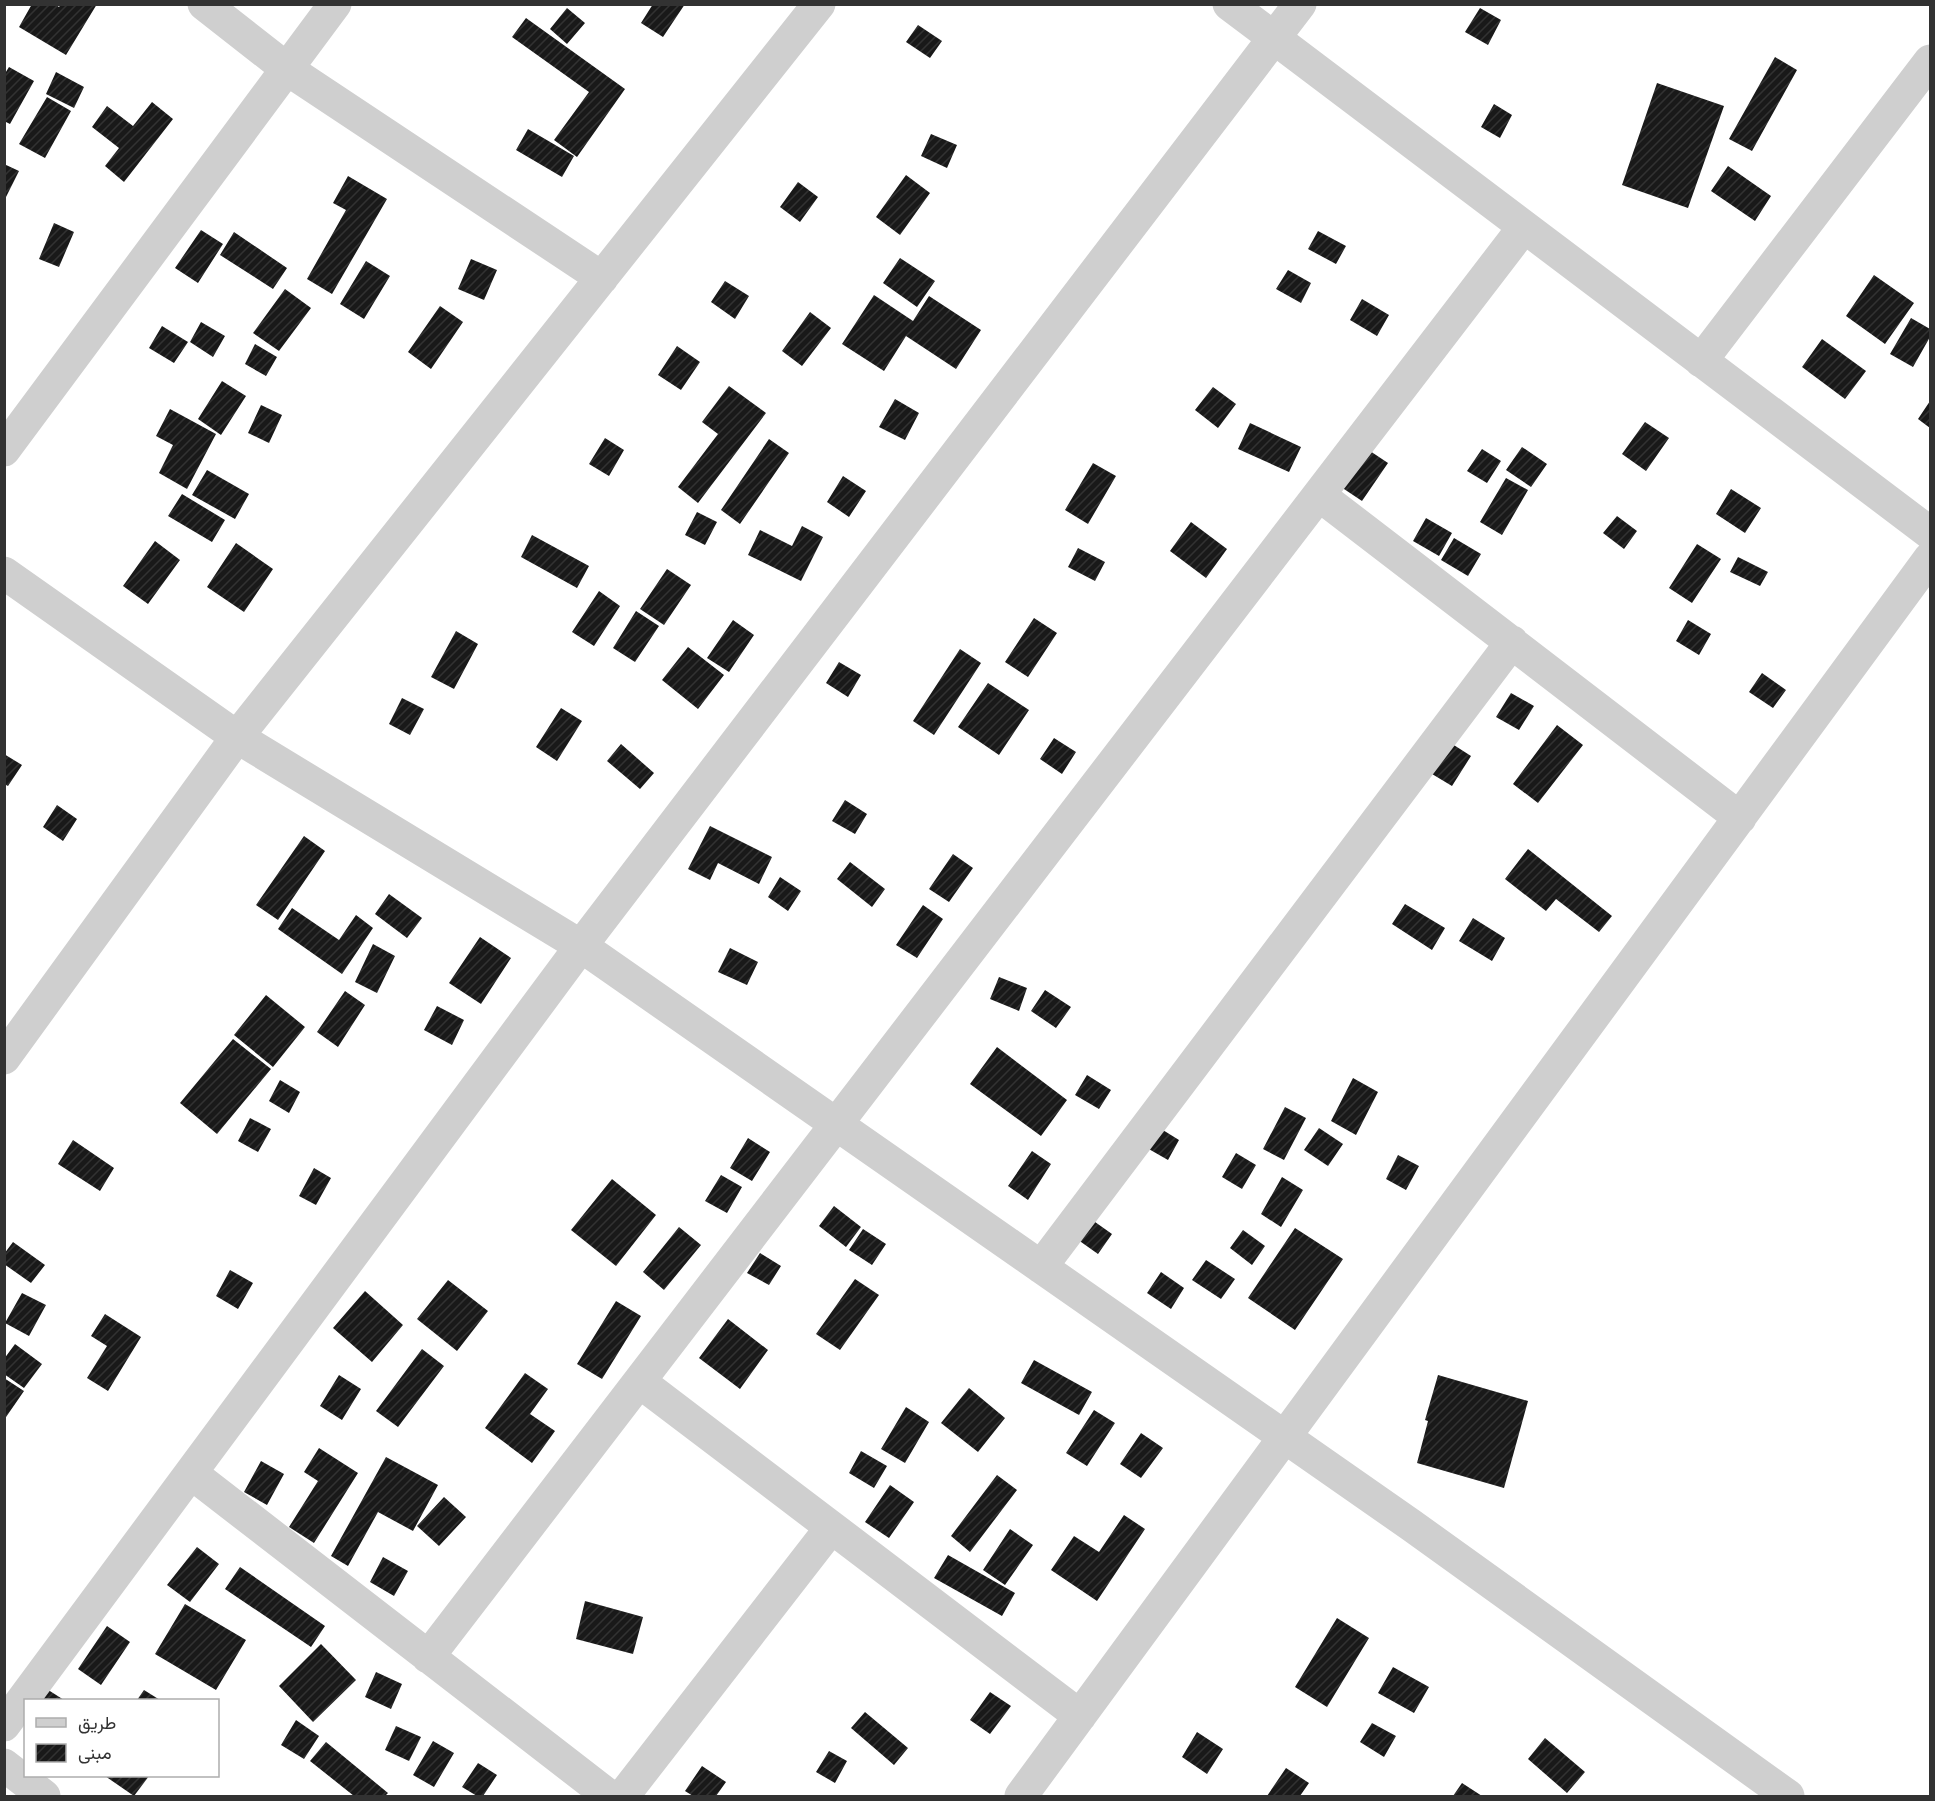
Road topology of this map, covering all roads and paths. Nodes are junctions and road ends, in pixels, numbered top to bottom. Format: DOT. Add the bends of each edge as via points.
graph roads {
  1 [pos="204,4"];
  2 [pos="335,4"];
  3 [pos="819,4"];
  4 [pos="1229,4"];
  5 [pos="1300,4"];
  6 [pos="1274,39"];
  7 [pos="1930,61"];
  8 [pos="287,69"];
  9 [pos="1524,227"];
  10 [pos="602,278"];
  11 [pos="1701,361"];
  12 [pos="4,450"];
  13 [pos="1319,495"];
  14 [pos="1930,533"];
  15 [pos="1930,558"];
  16 [pos="4,573"];
  17 [pos="1512,642"];
  18 [pos="237,737"];
  19 [pos="1740,818"];
  20 [pos="581,946"];
  21 [pos="4,1058"];
  22 [pos="837,1124"];
  23 [pos="1041,1267"];
  24 [pos="640,1382"];
  25 [pos="1285,1437"];
  26 [pos="191,1473"];
  27 [pos="831,1528"];
  28 [pos="428,1657"];
  29 [pos="1080,1716"];
  30 [pos="4,1725"];
  31 [pos="4,1765"];
  32 [pos="44,1797"];
  33 [pos="609,1797"];
  34 [pos="623,1797"];
  35 [pos="1021,1797"];
  36 [pos="1788,1797"];
  1 -- 8 [label="street"];
  2 -- 8 [label="street"];
  3 -- 10 [label="street"];
  4 -- 6 [label="street"];
  5 -- 6 [label="street"];
  6 -- 9 [label="street"];
  6 -- 20 [label="street"];
  7 -- 11 [label="street"];
  8 -- 10 [label="street"];
  8 -- 12 [label="street"];
  9 -- 11 [label="street"];
  9 -- 13 [label="street"];
  10 -- 18 [label="street"];
  11 -- 14 [label="street"];
  13 -- 17 [label="street"];
  13 -- 22 [label="street"];
  15 -- 19 [label="street"];
  16 -- 18 [label="street"];
  17 -- 19 [label="street"];
  17 -- 23 [label="street"];
  18 -- 20 [label="street"];
  18 -- 21 [label="street"];
  19 -- 25 [label="street"];
  20 -- 22 [label="street"];
  20 -- 26 [label="street"];
  22 -- 23 [label="street"];
  22 -- 24 [label="street"];
  23 -- 25 [label="street"];
  24 -- 27 [label="street"];
  24 -- 28 [label="street"];
  25 -- 29 [label="street"];
  25 -- 36 [label="street"];
  26 -- 28 [label="street"];
  26 -- 30 [label="street"];
  27 -- 29 [label="street"];
  27 -- 34 [label="street"];
  28 -- 33 [label="street"];
  29 -- 35 [label="street"];
  31 -- 32 [label="street"];
}
